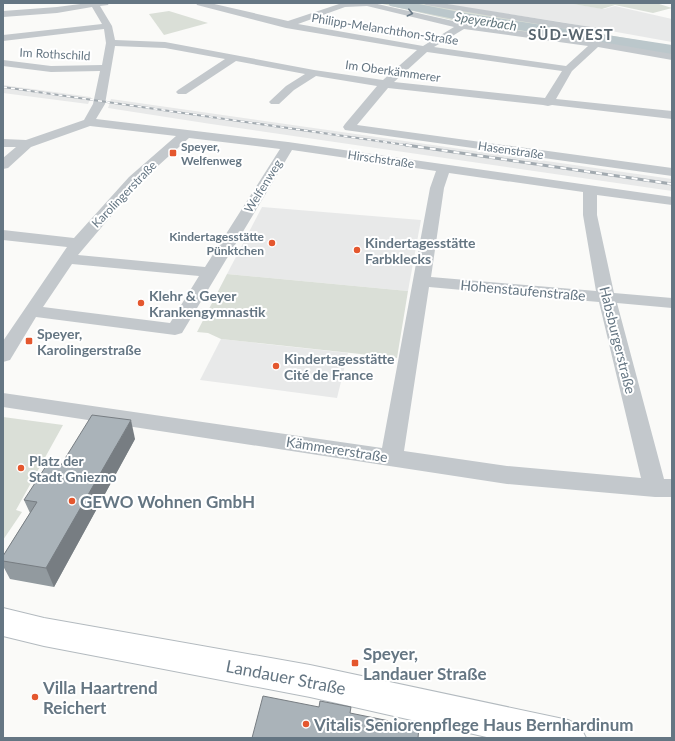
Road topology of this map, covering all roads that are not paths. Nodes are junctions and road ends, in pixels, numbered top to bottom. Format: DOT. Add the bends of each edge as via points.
graph roads {
  1 [pos="105,3"];
  2 [pos="200,3"];
  3 [pos="426,3"];
  4 [pos="94,4"];
  5 [pos="245,4"];
  6 [pos="341,4"];
  7 [pos="222,9"];
  8 [pos="3,14"];
  9 [pos="286,25"];
  10 [pos="108,26"];
  11 [pos="462,26"];
  12 [pos="609,33"];
  13 [pos="3,38"];
  14 [pos="111,43"];
  15 [pos="596,44"];
  16 [pos="424,49"];
  17 [pos="672,57"];
  18 [pos="234,58"];
  19 [pos="3,63"];
  20 [pos="106,68"];
  21 [pos="568,69"];
  22 [pos="314,73"];
  23 [pos="385,84"];
  24 [pos="182,92"];
  25 [pos="275,102"];
  26 [pos="548,103"];
  27 [pos="672,116"];
  28 [pos="89,122"];
  29 [pos="186,134"];
  30 [pos="3,143"];
  31 [pos="27,144"];
  32 [pos="288,146"];
  33 [pos="3,165"];
  34 [pos="444,168"];
  35 [pos="672,172"];
  36 [pos="590,190"];
  37 [pos="672,201"];
  38 [pos="3,235"];
  39 [pos="78,243"];
  40 [pos="68,259"];
  41 [pos="210,272"];
  42 [pos="422,281"];
  43 [pos="606,296"];
  44 [pos="672,303"];
  45 [pos="31,311"];
  46 [pos="3,356"];
  47 [pos="3,400"];
  48 [pos="392,457"];
  49 [pos="664,488"];
  50 [pos="3,622"];
  51 [pos="568,738"];
  1 -- 4 [label="street"];
  2 -- 7 [label="street, Philipp-Melanchthon-Straße"];
  3 -- 12 [label="street"];
  4 -- 8 [label="street"];
  4 -- 10 [label="street"];
  5 -- 7 [label="street"];
  6 -- 9 [label="street"];
  6 -- 11 [label="street, one-way" via="367,4"];
  7 -- 9 [label="street, Philipp-Melanchthon-Straße"];
  9 -- 16 [label="street, Philipp-Melanchthon-Straße"];
  10 -- 13 [label="street"];
  10 -- 14 [label="street"];
  11 -- 15 [label="street"];
  11 -- 16 [label="street"];
  14 -- 18 [label="street, Im Oberkämmerer" via="165,45"];
  14 -- 20 [label="street"];
  15 -- 17 [label="street"];
  15 -- 21 [label="street"];
  16 -- 21 [label="street, Philipp-Melanchthon-Straße"];
  16 -- 23 [label="street"];
  18 -- 22 [label="street, Im Oberkämmerer"];
  18 -- 24 [label="street"];
  19 -- 20 [label="street, Im Rothschild" via="51,69"];
  20 -- 28 [label="street" via="99,104"];
  21 -- 26 [label="street"];
  22 -- 23 [label="street, Im Oberkämmerer"];
  22 -- 25 [label="street" via="290,88"];
  23 -- 26 [label="street, Im Oberkämmerer"];
  23 -- 35 [label="street, Hasenstraße" via="350,127"];
  26 -- 27 [label="street, Im Oberkämmerer"];
  28 -- 29 [label="street, Hirschstraße"];
  28 -- 31 [label="street"];
  29 -- 32 [label="street, Hirschstraße"];
  29 -- 39 [label="street, Karolingerstraße" via="134,180"];
  30 -- 31 [label="street"];
  31 -- 33 [label="street"];
  32 -- 34 [label="street, Hirschstraße"];
  32 -- 41 [label="street, Welfenweg"];
  34 -- 36 [label="street, Hirschstraße"];
  34 -- 42 [label="street" via="437,188"];
  36 -- 37 [label="street, Hirschstraße"];
  36 -- 43 [label="street, Habsburgerstraße" via="590,215"];
  38 -- 39 [label="street"];
  39 -- 40 [label="street, Karolingerstraße"];
  40 -- 41 [label="street"];
  40 -- 45 [label="street, Karolingerstraße"];
  41 -- 45 [label="street, Welfenweg" via="175,329"];
  42 -- 43 [label="street, Hohenstaufenstraße"];
  42 -- 48 [label="street"];
  43 -- 44 [label="street, Hohenstaufenstraße"];
  43 -- 49 [label="street, Habsburgerstraße"];
  45 -- 46 [label="street, Karolingerstraße"];
  47 -- 48 [label="street, Kämmererstraße"];
  48 -- 49 [label="street, Kämmererstraße" via="507,476"];
  50 -- 51 [label="main road, Landauer Straße" via="44,632 310,681"];
}
